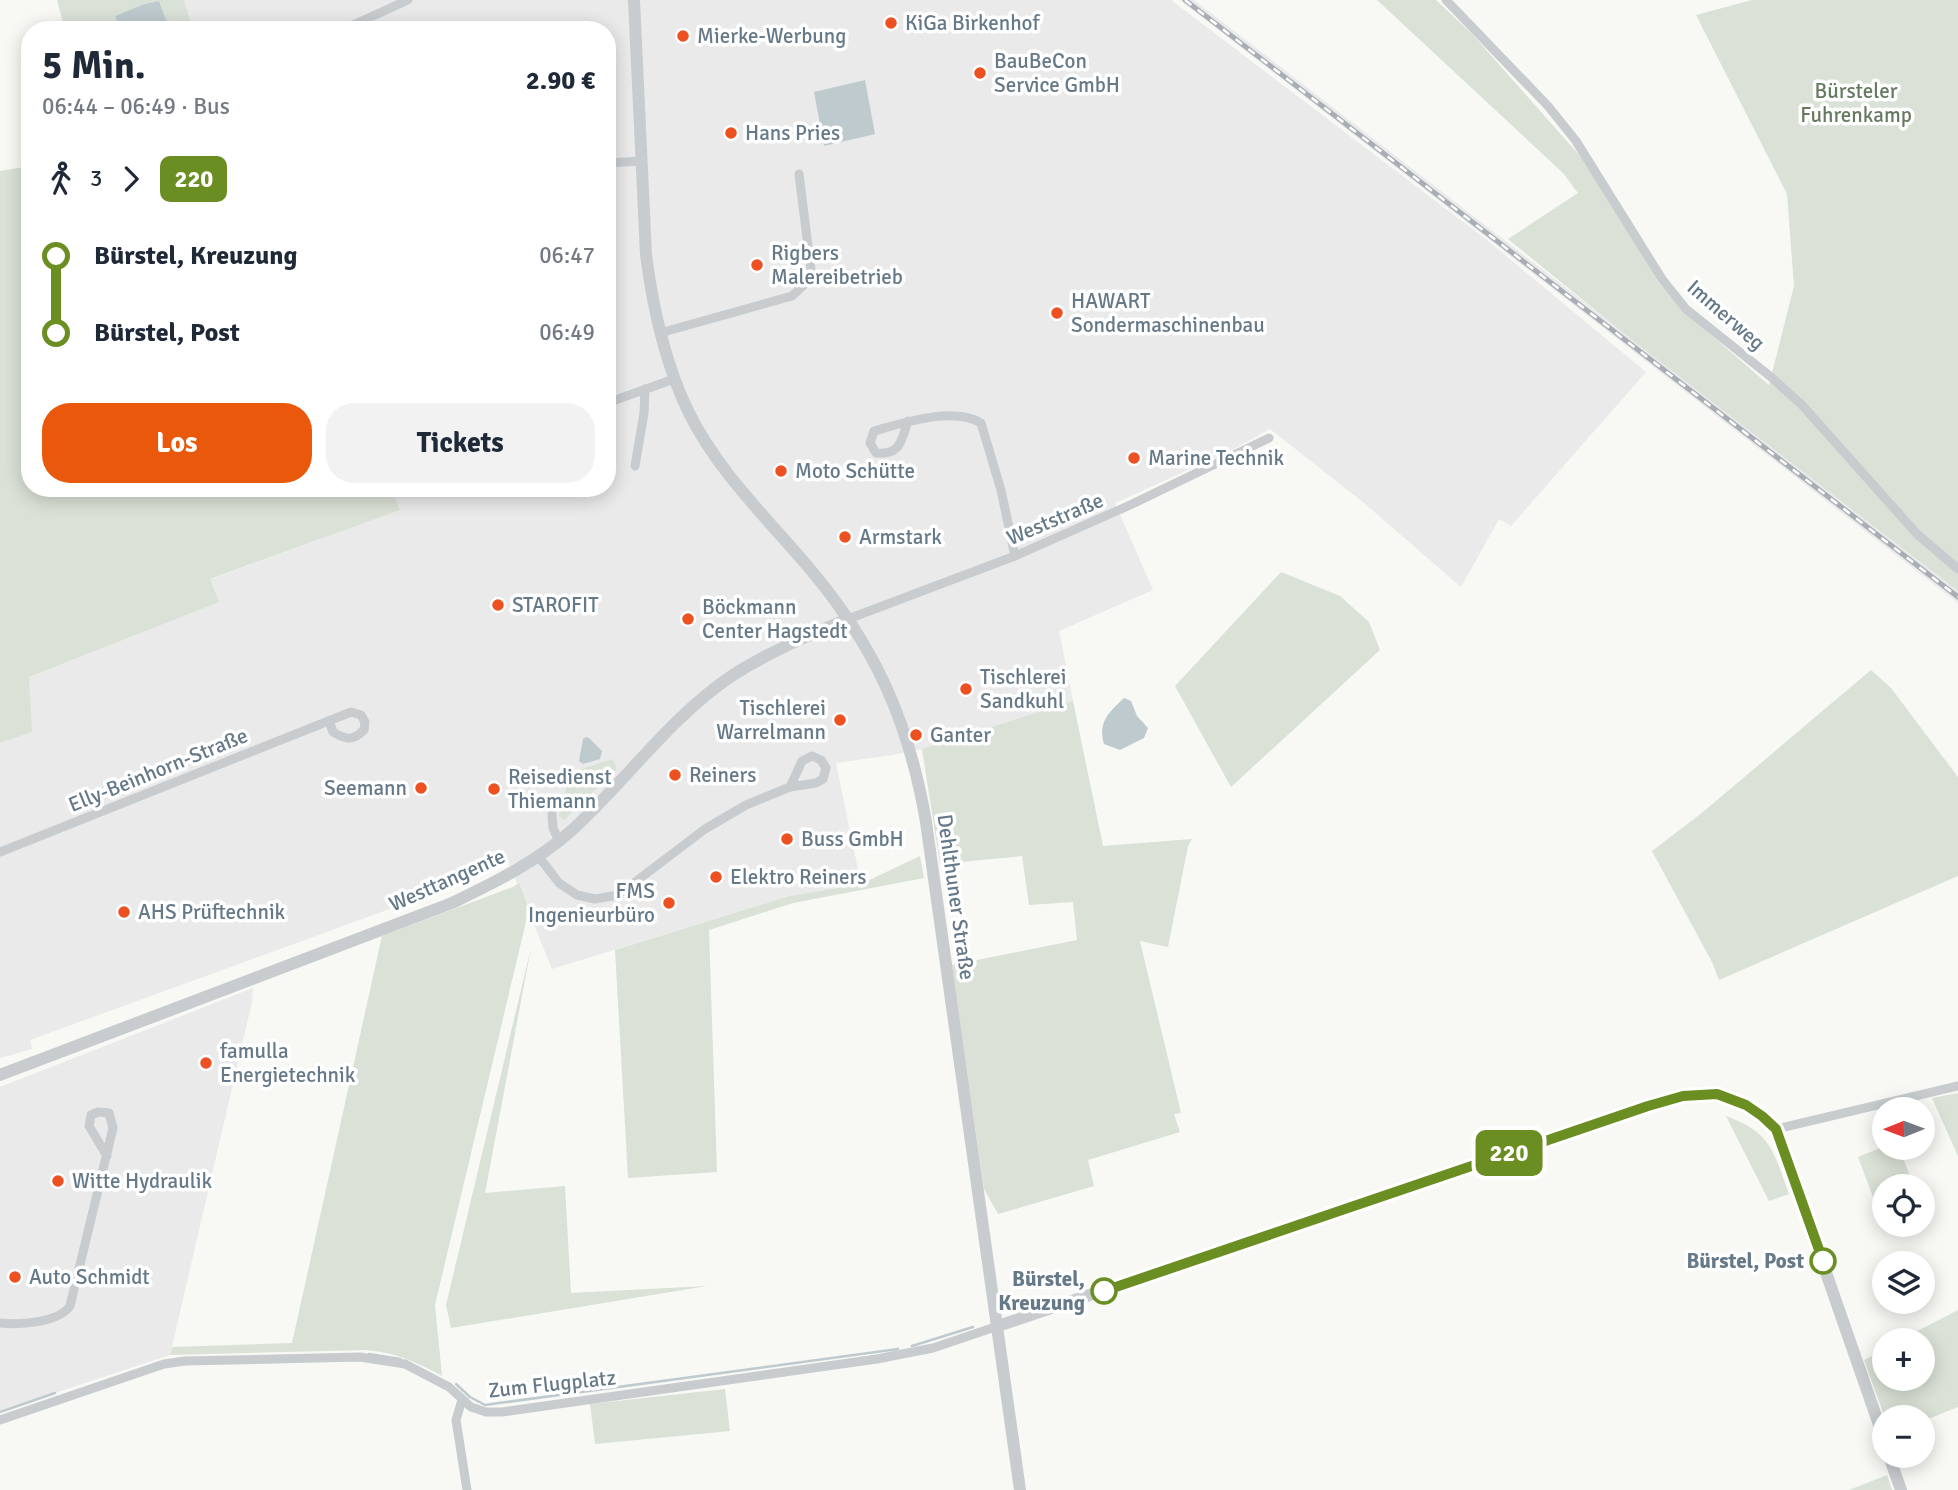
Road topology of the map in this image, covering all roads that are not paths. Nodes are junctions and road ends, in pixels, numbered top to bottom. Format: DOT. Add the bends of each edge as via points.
graph roads {
  1 [pos="408,0"];
  2 [pos="634,0"];
  3 [pos="1446,0"];
  4 [pos="362,21"];
  5 [pos="642,161"];
  6 [pos="616,162"];
  7 [pos="800,174"];
  8 [pos="660,333"];
  9 [pos="674,379"];
  10 [pos="645,389"];
  11 [pos="616,400"];
  12 [pos="908,421"];
  13 [pos="1269,438"];
  14 [pos="635,466"];
  15 [pos="1015,555"];
  16 [pos="1958,569"];
  17 [pos="848,619"];
  18 [pos="330,721"];
  19 [pos="790,787"];
  20 [pos="552,814"];
  21 [pos="559,841"];
  22 [pos="0,852"];
  23 [pos="539,857"];
  24 [pos="0,1075"];
  25 [pos="1958,1086"];
  26 [pos="1776,1129"];
  27 [pos="107,1156"];
  28 [pos="0,1323"];
  29 [pos="999,1326"];
  30 [pos="462,1400"];
  31 [pos="1872,1405"];
  32 [pos="0,1420"];
  33 [pos="1893,1468"];
  34 [pos="467,1490"];
  35 [pos="1020,1490"];
  36 [pos="1901,1490"];
  1 -- 4 [label="street"];
  2 -- 5 [label="street, Dehlthuner Straße"];
  3 -- 16 [label="street, Immerweg" via="1576,141 1661,279 1686,309 1802,405 1917,534"];
  5 -- 6 [label="street"];
  5 -- 8 [label="street, Dehlthuner Straße" via="646,255"];
  7 -- 8 [label="street" via="811,270 805,284 792,296"];
  8 -- 9 [label="street, Dehlthuner Straße"];
  9 -- 10 [label="street"];
  9 -- 17 [label="street, Dehlthuner Straße" via="707,445 734,484"];
  10 -- 11 [label="street"];
  10 -- 14 [label="street"];
  12 -- 12 [label="street" via="874,431 870,443 876,453 889,454 898,448"];
  12 -- 15 [label="street" via="955,415 981,423"];
  13 -- 15 [label="street, Weststraße"];
  15 -- 17 [label="street, Weststraße"];
  17 -- 21 [label="street, Westtangente" via="774,651 732,676 685,714"];
  17 -- 29 [label="street, Dehlthuner Straße" via="886,683 921,789"];
  18 -- 22 [label="street, Elly-Beinhorn-Straße"];
  19 -- 23 [label="street" via="705,829 618,895 595,900 577,895 559,883"];
  20 -- 21 [label="street"];
  21 -- 23 [label="street, Westtangente"];
  23 -- 24 [label="street, Westtangente" via="452,903"];
  25 -- 26 [label="street"];
  26 -- 29 [label="street" via="1746,1105 1727,1097 1683,1096"];
  26 -- 31 [label="street"];
  27 -- 27 [label="street" via="113,1122 109,1113 98,1112 89,1126"];
  27 -- 28 [label="street" via="70,1306 65,1313 20,1325"];
  29 -- 30 [label="street, Zum Flugplatz" via="933,1348 877,1359 529,1408 486,1412"];
  29 -- 35 [label="street, Dehlthuner Straße"];
  30 -- 32 [label="street, Zum Flugplatz" via="449,1387 405,1364 360,1357 185,1361 164,1364"];
  30 -- 34 [label="street" via="456,1420"];
  33 -- 36 [label="street"];
}
